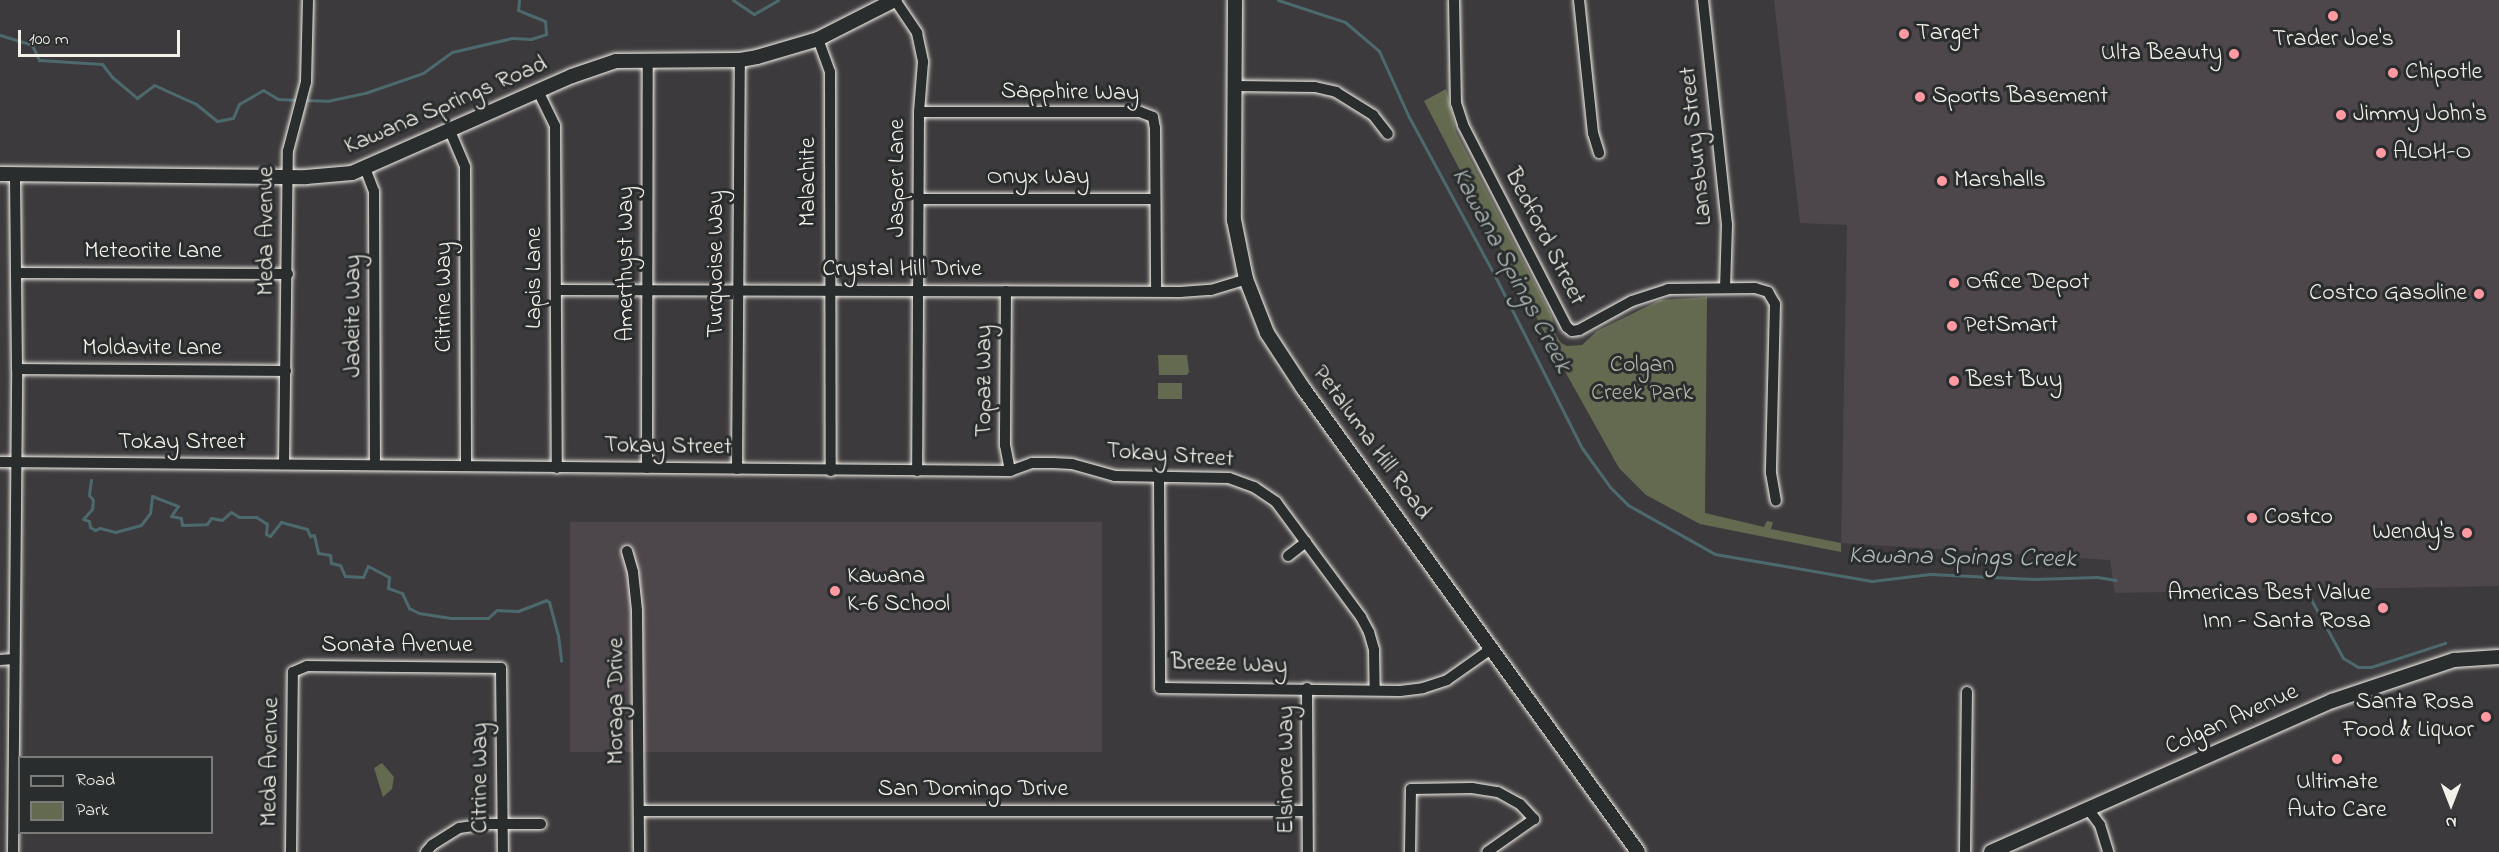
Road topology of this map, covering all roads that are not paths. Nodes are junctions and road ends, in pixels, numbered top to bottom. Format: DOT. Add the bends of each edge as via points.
graph roads {
  1 [pos="308,0"];
  2 [pos="895,0"];
  3 [pos="1235,0"];
  4 [pos="1454,0"];
  5 [pos="1579,0"];
  6 [pos="1703,0"];
  7 [pos="818,39"];
  8 [pos="648,60"];
  9 [pos="740,60"];
  10 [pos="1235,86"];
  11 [pos="538,92"];
  12 [pos="918,112"];
  13 [pos="450,131"];
  14 [pos="1388,134"];
  15 [pos="1599,153"];
  16 [pos="365,168"];
  17 [pos="0,174"];
  18 [pos="15,174"];
  19 [pos="287,176"];
  20 [pos="920,199"];
  21 [pos="1155,199"];
  22 [pos="17,273"];
  23 [pos="288,274"];
  24 [pos="1246,279"];
  25 [pos="1725,288"];
  26 [pos="556,290"];
  27 [pos="649,290"];
  28 [pos="738,290"];
  29 [pos="831,291"];
  30 [pos="919,291"];
  31 [pos="1006,291"];
  32 [pos="1156,291"];
  33 [pos="17,369"];
  34 [pos="286,371"];
  35 [pos="0,462"];
  36 [pos="15,462"];
  37 [pos="284,464"];
  38 [pos="375,464"];
  39 [pos="466,465"];
  40 [pos="557,468"];
  41 [pos="648,468"];
  42 [pos="737,469"];
  43 [pos="831,471"];
  44 [pos="917,471"];
  45 [pos="1010,471"];
  46 [pos="1159,476"];
  47 [pos="1776,501"];
  48 [pos="1306,543"];
  49 [pos="627,552"];
  50 [pos="1288,556"];
  51 [pos="1491,649"];
  52 [pos="2499,657"];
  53 [pos="14,659"];
  54 [pos="0,660"];
  55 [pos="501,668"];
  56 [pos="293,672"];
  57 [pos="1307,688"];
  58 [pos="1375,689"];
  59 [pos="1967,692"];
  60 [pos="2088,809"];
  61 [pos="639,811"];
  62 [pos="1307,811"];
  63 [pos="503,824"];
  64 [pos="541,824"];
  65 [pos="13,852"];
  66 [pos="291,852"];
  67 [pos="426,852"];
  68 [pos="503,852"];
  69 [pos="639,852"];
  70 [pos="1308,852"];
  71 [pos="1410,852"];
  72 [pos="1487,852"];
  73 [pos="1638,852"];
  74 [pos="1965,852"];
  75 [pos="1991,852"];
  76 [pos="2108,852"];
  1 -- 19 [label="street, Meda Avenue" via="306,82 288,152"];
  2 -- 7 [label="main road, Kawana Springs Road"];
  2 -- 12 [label="street, Jasper Lane" via="921,46"];
  3 -- 10 [label="main road, Petaluma Hill Road"];
  4 -- 25 [label="street, Bedford Street" via="1456,103 1463,125 1567,327 1579,330 1632,301 1668,289"];
  5 -- 15 [label="street" via="1593,133"];
  6 -- 25 [label="street, Lansbury Street" via="1727,225"];
  7 -- 9 [label="main road, Kawana Springs Road"];
  7 -- 29 [label="street, Malachite" via="830,72"];
  8 -- 9 [label="main road, Kawana Springs Road"];
  8 -- 11 [label="main road, Kawana Springs Road" via="616,61"];
  8 -- 27 [label="street, Amerthyst Way"];
  9 -- 28 [label="street, Turquoise Way"];
  10 -- 14 [label="street" via="1315,87 1336,92 1372,115"];
  10 -- 24 [label="main road, Petaluma Hill Road" via="1233,196"];
  11 -- 13 [label="main road, Kawana Springs Road"];
  11 -- 26 [label="street, Lapis Lane" via="555,126"];
  12 -- 20 [label="street, Jasper Lane"];
  12 -- 21 [label="street, Sapphire Way" via="1147,113 1153,117 1155,128"];
  13 -- 16 [label="main road, Kawana Springs Road"];
  13 -- 39 [label="street, Citrine Way" via="465,167"];
  16 -- 19 [label="main road, Kawana Springs Road" via="331,176"];
  16 -- 38 [label="street, Jadeite Way" via="374,191"];
  17 -- 18 [label="main road, Kawana Springs Road"];
  18 -- 19 [label="main road, Kawana Springs Road"];
  18 -- 22 [label="street"];
  19 -- 23 [label="street, Meda Avenue"];
  20 -- 21 [label="street, Onyx Way"];
  20 -- 30 [label="street, Jasper Lane"];
  21 -- 32 [label="street, Sapphire Way"];
  22 -- 23 [label="street, Meteorite Lane"];
  22 -- 33 [label="street"];
  23 -- 34 [label="street, Meda Avenue"];
  24 -- 32 [label="street, Crystal Hill Drive" via="1211,290"];
  24 -- 51 [label="main road, Petaluma Hill Road" via="1281,357"];
  25 -- 47 [label="street, Bedford Street" via="1768,292 1774,304 1771,473"];
  26 -- 27 [label="street, Crystal Hill Drive"];
  26 -- 40 [label="street, Lapis Lane"];
  27 -- 28 [label="street, Crystal Hill Drive"];
  27 -- 41 [label="street, Amerthyst Way"];
  28 -- 29 [label="street, Crystal Hill Drive"];
  28 -- 42 [label="street, Turquoise Way"];
  29 -- 30 [label="street, Crystal Hill Drive"];
  29 -- 43 [label="street, Malachite"];
  30 -- 31 [label="street, Crystal Hill Drive"];
  30 -- 44 [label="street, Jasper Lane"];
  31 -- 32 [label="street, Crystal Hill Drive"];
  31 -- 45 [label="street, Topaz Way" via="1005,445"];
  33 -- 34 [label="street, Moldavite Lane"];
  33 -- 36 [label="street"];
  34 -- 37 [label="street, Meda Avenue"];
  35 -- 36 [label="street, Tokay Street"];
  36 -- 37 [label="street, Tokay Street"];
  36 -- 53 [label="street"];
  37 -- 38 [label="street, Tokay Street"];
  38 -- 39 [label="street, Tokay Street"];
  39 -- 40 [label="street, Tokay Street"];
  40 -- 41 [label="street, Tokay Street"];
  41 -- 42 [label="street, Tokay Street"];
  42 -- 43 [label="street, Tokay Street"];
  43 -- 44 [label="street, Tokay Street"];
  44 -- 45 [label="street, Tokay Street"];
  45 -- 46 [label="street, Tokay Street" via="1032,463 1053,463 1115,476"];
  46 -- 48 [label="street, Tokay Street" via="1229,478 1254,487 1276,502"];
  46 -- 57 [label="street, Breeze Way" via="1160,688"];
  48 -- 50 [label="street"];
  48 -- 58 [label="street, Tokay Street" via="1369,632 1374,650"];
  49 -- 61 [label="street, Moraga Drive" via="637,611"];
  51 -- 58 [label="street, Breeze Way" via="1447,680 1400,691"];
  51 -- 73 [label="main road, Petaluma Hill Road"];
  52 -- 60 [label="main road, Colgan Avenue" via="2454,660 2366,688"];
  53 -- 54 [label="street"];
  53 -- 65 [label="street"];
  55 -- 56 [label="street, Sonata Avenue" via="307,666"];
  55 -- 63 [label="street, Citrine Way"];
  56 -- 66 [label="street, Meda Avenue"];
  57 -- 58 [label="street, Breeze Way"];
  57 -- 62 [label="street, Elsinore Way"];
  59 -- 74 [label="street"];
  60 -- 75 [label="main road, Colgan Avenue"];
  60 -- 76 [label="street" via="2100,825"];
  61 -- 62 [label="street, San Domingo Drive"];
  61 -- 69 [label="street, Moraga Drive"];
  62 -- 70 [label="street, Elsinore Way"];
  63 -- 64 [label="street"];
  63 -- 67 [label="street" via="459,828"];
  63 -- 68 [label="street, Citrine Way"];
  71 -- 72 [label="street" via="1411,789 1472,788 1498,792 1520,804 1534,819"];
}
